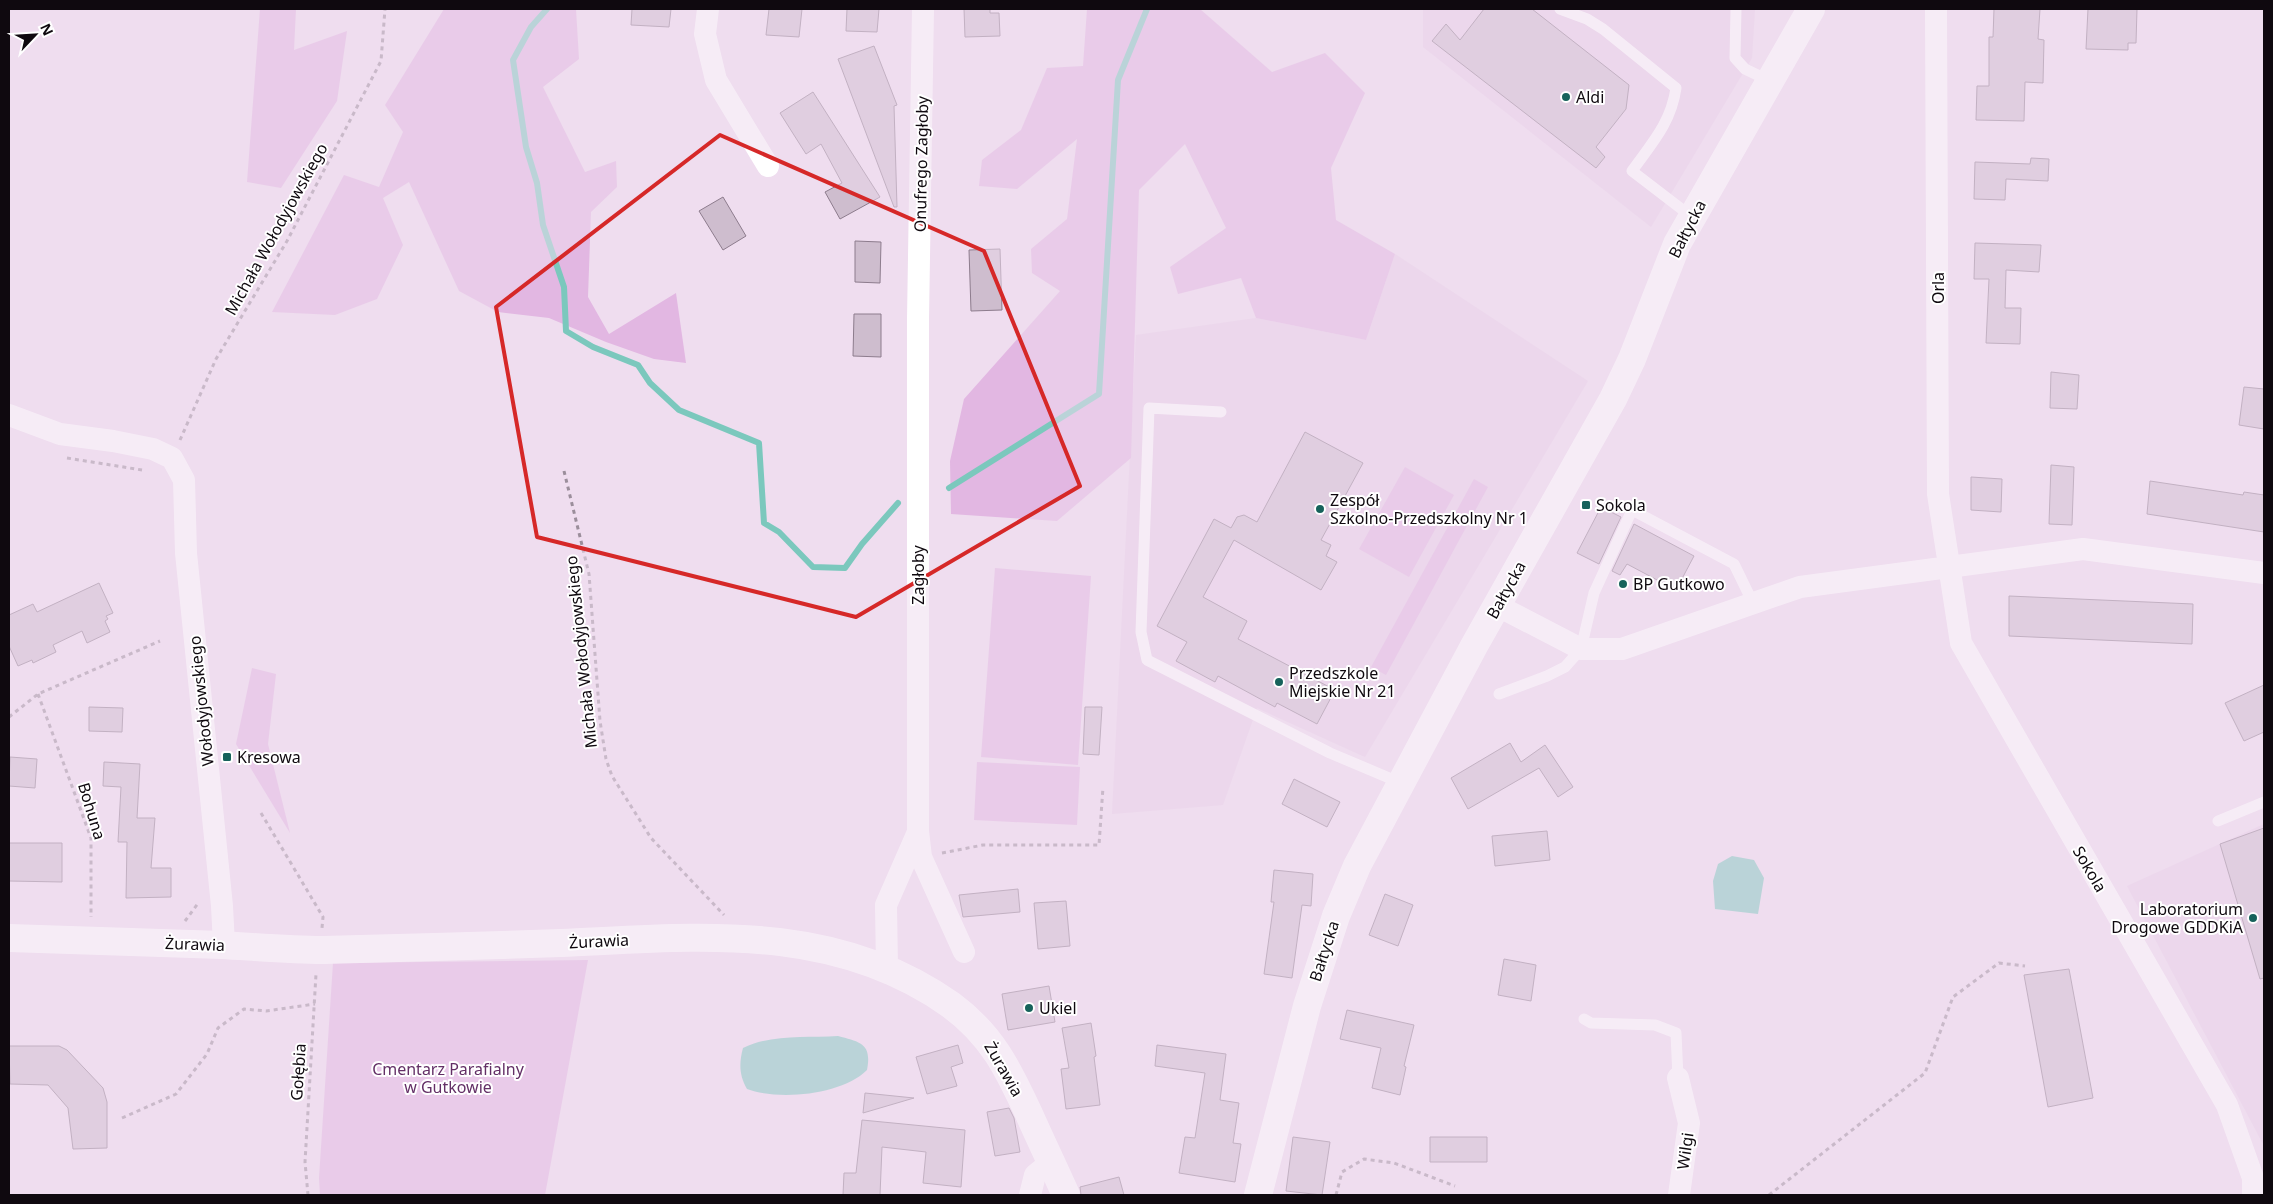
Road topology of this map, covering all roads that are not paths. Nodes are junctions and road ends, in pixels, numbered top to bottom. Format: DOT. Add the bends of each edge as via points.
graph roads {
  1 [pos="708,9"];
  2 [pos="923,9"];
  3 [pos="1560,9"];
  4 [pos="1736,9"];
  5 [pos="1811,9"];
  6 [pos="1936,9"];
  7 [pos="1770,81"];
  8 [pos="768,166"];
  9 [pos="1692,217"];
  10 [pos="918,319"];
  11 [pos="1221,412"];
  12 [pos="9,415"];
  13 [pos="1951,567"];
  14 [pos="2264,573"];
  15 [pos="1753,603"];
  16 [pos="1498,606"];
  17 [pos="1581,649"];
  18 [pos="1499,694"];
  19 [pos="1401,783"];
  20 [pos="2264,802"];
  21 [pos="2218,821"];
  22 [pos="918,831"];
  23 [pos="9,938"];
  24 [pos="224,946"];
  25 [pos="964,952"];
  26 [pos="887,968"];
  27 [pos="1584,1019"];
  28 [pos="1678,1078"];
  29 [pos="1051,1162"];
  30 [pos="1030,1195"];
  31 [pos="1066,1195"];
  32 [pos="1258,1195"];
  33 [pos="1679,1195"];
  34 [pos="2253,1195"];
  1 -- 8 [label="street" via="705,34 716,80"];
  2 -- 10 [label="street, Onufrego Zagłoby"];
  3 -- 9 [label="lane" via="1587,18 1676,88 1665,125 1632,171"];
  4 -- 7 [label="lane" via="1735,58 1745,69"];
  5 -- 7 [label="main road, Bałtycka"];
  6 -- 13 [label="street, Orla" via="1938,494"];
  7 -- 9 [label="main road, Bałtycka"];
  9 -- 16 [label="main road, Bałtycka" via="1677,244 1614,399"];
  10 -- 22 [label="street, Zagłoby"];
  11 -- 19 [label="lane" via="1149,408 1141,632 1147,660 1330,753"];
  12 -- 24 [label="street, Wołodyjowskiego" via="60,434 153,449 172,458 184,480 186,554"];
  13 -- 14 [label="street" via="2082,549"];
  13 -- 15 [label="street" via="1800,587"];
  13 -- 34 [label="street, Sokola" via="1961,643 2226,1105 2254,1178"];
  15 -- 17 [label="street" via="1622,649"];
  15 -- 17 [label="lane" via="1734,564 1632,510 1594,593"];
  16 -- 17 [label="street"];
  16 -- 19 [label="main road, Bałtycka"];
  17 -- 18 [label="lane" via="1565,667"];
  19 -- 32 [label="main road, Bałtycka" via="1357,866 1336,916 1307,1006"];
  20 -- 21 [label="lane"];
  22 -- 25 [label="street, Zagłoby" via="921,857"];
  22 -- 26 [label="street, Zagłoby" via="886,906"];
  23 -- 24 [label="main road, Żurawia"];
  24 -- 26 [label="main road, Żurawia" via="321,950 734,938 804,944"];
  26 -- 29 [label="main road, Żurawia" via="950,1005 983,1033 1004,1062"];
  27 -- 28 [label="lane" via="1591,1023 1655,1025 1676,1033"];
  28 -- 33 [label="street, Wilgi" via="1689,1122"];
  29 -- 30 [label="street" via="1035,1175"];
  29 -- 31 [label="main road, Żurawia"];
}
